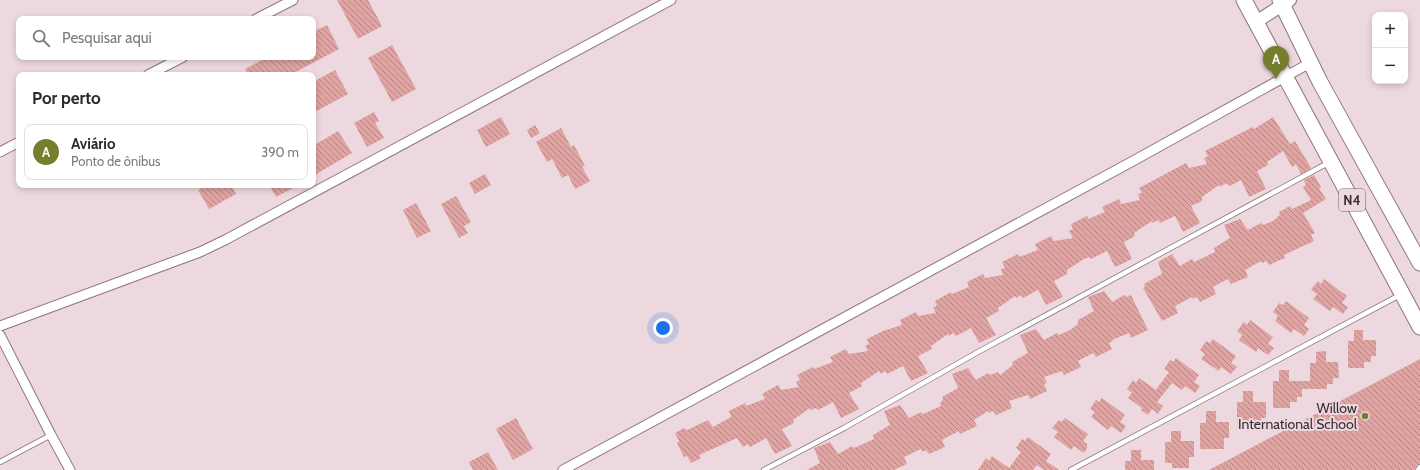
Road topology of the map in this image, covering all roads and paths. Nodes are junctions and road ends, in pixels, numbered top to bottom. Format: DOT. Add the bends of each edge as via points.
graph roads {
  1 [pos="292,0"];
  2 [pos="671,0"];
  3 [pos="1244,0"];
  4 [pos="1284,1"];
  5 [pos="262,16"];
  6 [pos="1256,22"];
  7 [pos="177,60"];
  8 [pos="1310,63"];
  9 [pos="154,72"];
  10 [pos="1287,77"];
  11 [pos="16,144"];
  12 [pos="0,152"];
  13 [pos="1332,161"];
  14 [pos="1420,263"];
  15 [pos="1402,294"];
  16 [pos="0,326"];
  17 [pos="1420,327"];
  18 [pos="0,335"];
  19 [pos="50,435"];
  20 [pos="0,462"];
  21 [pos="1420,467"];
  22 [pos="70,470"];
  23 [pos="562,470"];
  24 [pos="764,470"];
  25 [pos="1071,470"];
  26 [pos="1418,470"];
  1 -- 5 [label="street"];
  2 -- 16 [label="street" via="225,240 200,252"];
  3 -- 6 [label="highway, N4"];
  4 -- 6 [label="street"];
  4 -- 8 [label="highway, N4"];
  6 -- 10 [label="highway, N4"];
  7 -- 9 [label="street"];
  8 -- 10 [label="street"];
  8 -- 14 [label="highway, N4"];
  10 -- 13 [label="highway, N4"];
  10 -- 23 [label="street"];
  11 -- 12 [label="street"];
  13 -- 15 [label="highway, N4"];
  13 -- 24 [label="lane"];
  15 -- 17 [label="highway, N4"];
  15 -- 25 [label="lane"];
  18 -- 19 [label="street"];
  19 -- 20 [label="lane"];
  19 -- 22 [label="street"];
  21 -- 26 [label="lane"];
}
